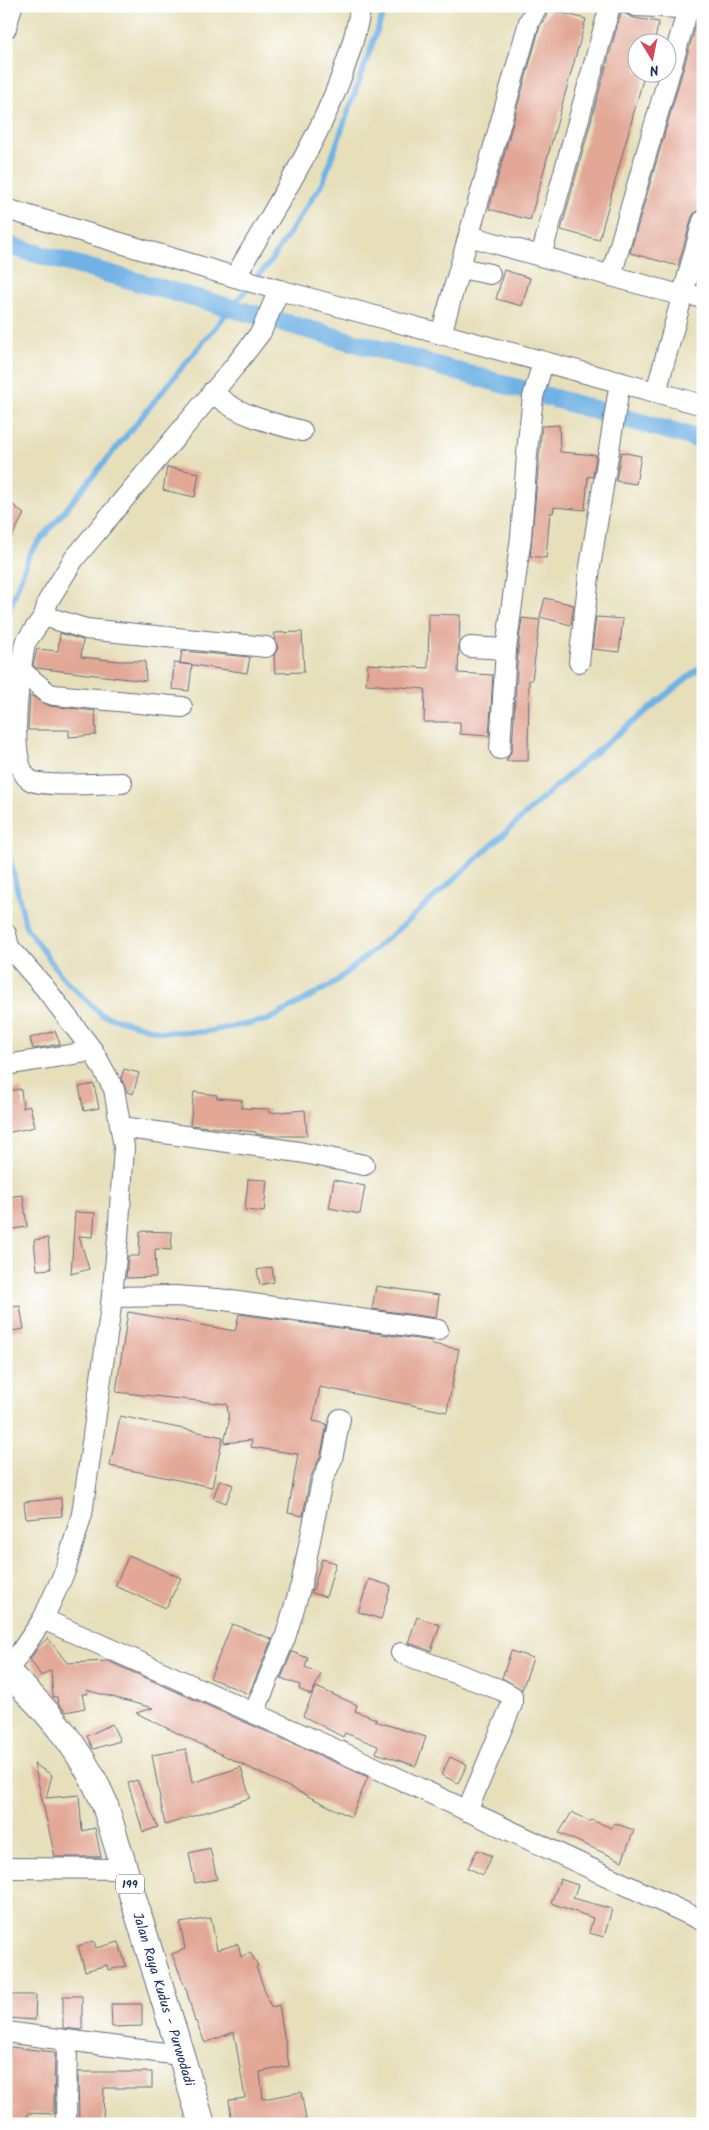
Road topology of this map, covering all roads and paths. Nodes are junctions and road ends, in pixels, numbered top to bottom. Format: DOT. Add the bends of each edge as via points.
graph roads {
  1 [pos="12,6"];
  2 [pos="361,6"];
  3 [pos="539,6"];
  4 [pos="610,6"];
  5 [pos="635,6"];
  6 [pos="695,9"];
  7 [pos="6,28"];
  8 [pos="6,209"];
  9 [pos="703,221"];
  10 [pos="469,236"];
  11 [pos="541,256"];
  12 [pos="460,268"];
  13 [pos="490,274"];
  14 [pos="612,276"];
  15 [pos="259,287"];
  16 [pos="683,294"];
  17 [pos="703,298"];
  18 [pos="441,334"];
  19 [pos="542,366"];
  20 [pos="620,382"];
  21 [pos="214,391"];
  22 [pos="656,392"];
  23 [pos="703,405"];
  24 [pos="302,431"];
  25 [pos="44,616"];
  26 [pos="266,647"];
  27 [pos="470,647"];
  28 [pos="506,649"];
  29 [pos="579,662"];
  30 [pos="20,668"];
  31 [pos="182,707"];
  32 [pos="500,749"];
  33 [pos="122,783"];
  34 [pos="7,943"];
  35 [pos="93,1051"];
  36 [pos="6,1065"];
  37 [pos="121,1127"];
  38 [pos="364,1165"];
  39 [pos="112,1297"];
  40 [pos="438,1330"];
  41 [pos="340,1419"];
  42 [pos="43,1619"];
  43 [pos="401,1653"];
  44 [pos="7,1671"];
  45 [pos="254,1713"];
  46 [pos="467,1811"];
  47 [pos="6,1868"];
  48 [pos="126,1869"];
  49 [pos="703,1921"];
  50 [pos="6,2032"];
  51 [pos="67,2041"];
  52 [pos="180,2055"];
  53 [pos="66,2124"];
  54 [pos="202,2124"];
  1 -- 7 [label="street"];
  2 -- 15 [label="street" via="339,88"];
  3 -- 10 [label="street" via="529,22"];
  4 -- 11 [label="street"];
  5 -- 6 [label="street"];
  6 -- 14 [label="street"];
  8 -- 15 [label="street"];
  9 -- 16 [label="street"];
  10 -- 11 [label="street"];
  10 -- 12 [label="street"];
  11 -- 14 [label="street"];
  12 -- 13 [label="street"];
  12 -- 18 [label="street"];
  14 -- 16 [label="street"];
  15 -- 18 [label="street"];
  15 -- 21 [label="street" via="261,332"];
  16 -- 17 [label="street"];
  16 -- 22 [label="street"];
  18 -- 19 [label="street"];
  19 -- 20 [label="street"];
  19 -- 28 [label="street" via="533,397 521,536"];
  20 -- 22 [label="street"];
  20 -- 29 [label="street" via="590,567"];
  21 -- 24 [label="street" via="225,403"];
  21 -- 25 [label="street" via="74,559 48,601"];
  22 -- 23 [label="street"];
  25 -- 26 [label="street" via="86,629"];
  25 -- 30 [label="street" via="25,643"];
  27 -- 28 [label="street"];
  28 -- 32 [label="street"];
  30 -- 31 [label="street" via="54,695"];
  30 -- 33 [label="street" via="16,711 23,773 34,781 50,783"];
  34 -- 35 [label="street"];
  35 -- 36 [label="street"];
  35 -- 37 [label="street" via="114,1089"];
  37 -- 38 [label="street" via="299,1152"];
  37 -- 39 [label="street" via="124,1167"];
  39 -- 40 [label="street" via="217,1299"];
  39 -- 42 [label="street" via="82,1514 65,1571"];
  41 -- 45 [label="street" via="332,1459 322,1481 301,1585 285,1638"];
  42 -- 44 [label="street"];
  42 -- 45 [label="street"];
  43 -- 46 [label="street" via="512,1696 512,1704"];
  44 -- 48 [label="main road, Jalan Raya Kudus - Purwodadi / 199" via="70,1738 92,1774"];
  45 -- 46 [label="street"];
  46 -- 49 [label="street"];
  47 -- 48 [label="street"];
  48 -- 52 [label="main road, Jalan Raya Kudus - Purwodadi / 199"];
  50 -- 51 [label="street"];
  51 -- 52 [label="street"];
  51 -- 53 [label="street"];
  52 -- 54 [label="main road, Jalan Raya Kudus - Purwodadi / 199"];
}
